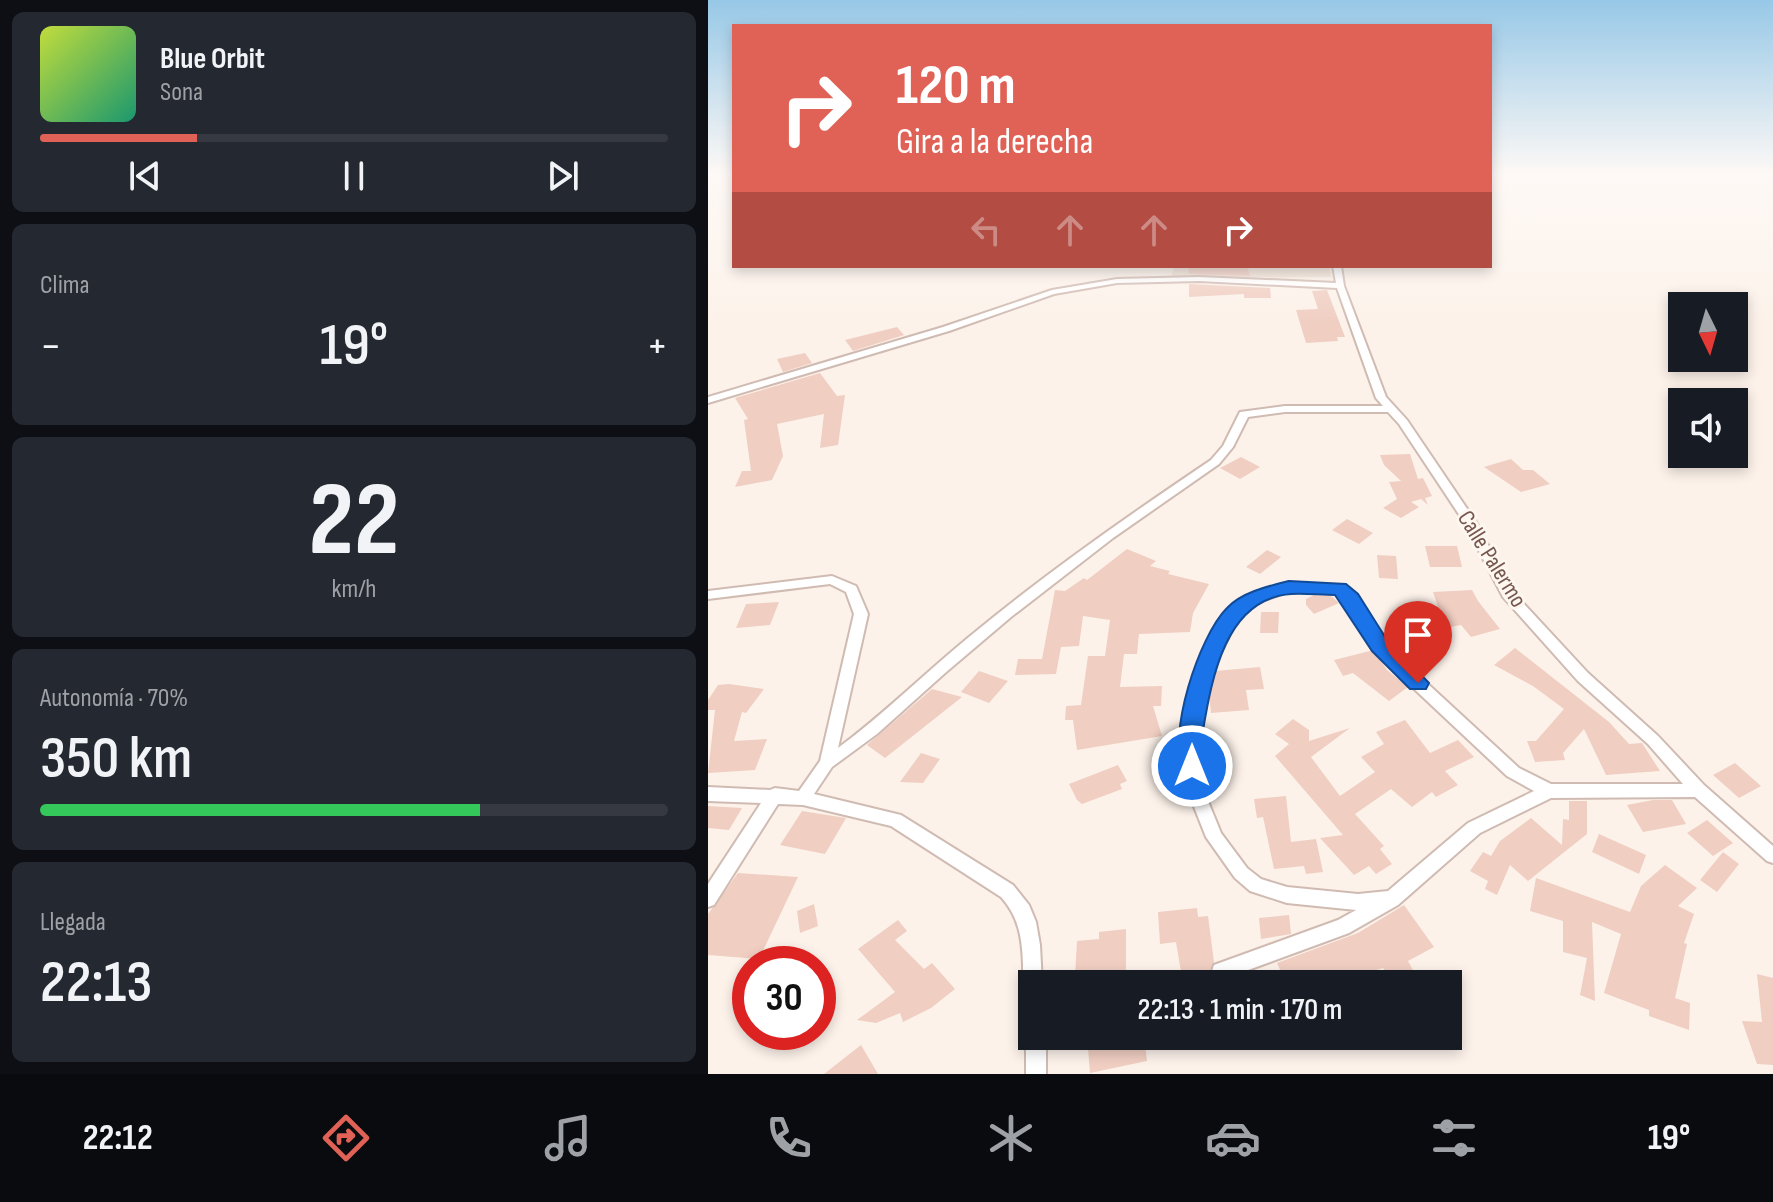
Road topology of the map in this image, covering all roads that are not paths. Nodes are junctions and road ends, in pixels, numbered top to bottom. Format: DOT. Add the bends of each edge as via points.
graph roads {
  1 [pos="1337,268"];
  2 [pos="1340,286"];
  3 [pos="709,402"];
  4 [pos="1391,409"];
  5 [pos="708,595"];
  6 [pos="827,763"];
  7 [pos="1698,790"];
  8 [pos="1549,791"];
  9 [pos="708,794"];
  10 [pos="775,795"];
  11 [pos="803,798"];
  12 [pos="1773,856"];
  13 [pos="708,899"];
  14 [pos="1392,899"];
  15 [pos="1032,970"];
  16 [pos="1224,970"];
  17 [pos="1036,1050"];
  18 [pos="1036,1074"];
  1 -- 2 [label="street, Calle Palermo"];
  2 -- 3 [label="street" via="1199,279 1117,281 1052,292"];
  2 -- 4 [label="street, Calle Palermo" via="1381,398"];
  4 -- 6 [label="street" via="1244,414 1215,462 1100,540"];
  4 -- 7 [label="street, Calle Palermo" via="1470,522 1508,594"];
  5 -- 6 [label="street" via="832,580 851,589 861,614"];
  6 -- 11 [label="street"];
  7 -- 8 [label="street"];
  7 -- 12 [label="street, Calle Palermo"];
  8 -- 14 [label="street" via="1474,828"];
  8 -- 14 [label="street" via="1513,772 1399,666 1340,589 1289,587 1248,601 1234,613 1212,652 1189,742 1195,789 1214,837 1256,885 1324,899"];
  9 -- 10 [label="street"];
  10 -- 11 [label="street"];
  10 -- 13 [label="street"];
  11 -- 15 [label="street" via="895,820 1007,891 1023,905"];
  14 -- 16 [label="street" via="1343,927"];
  17 -- 18 [label="street"];
}
